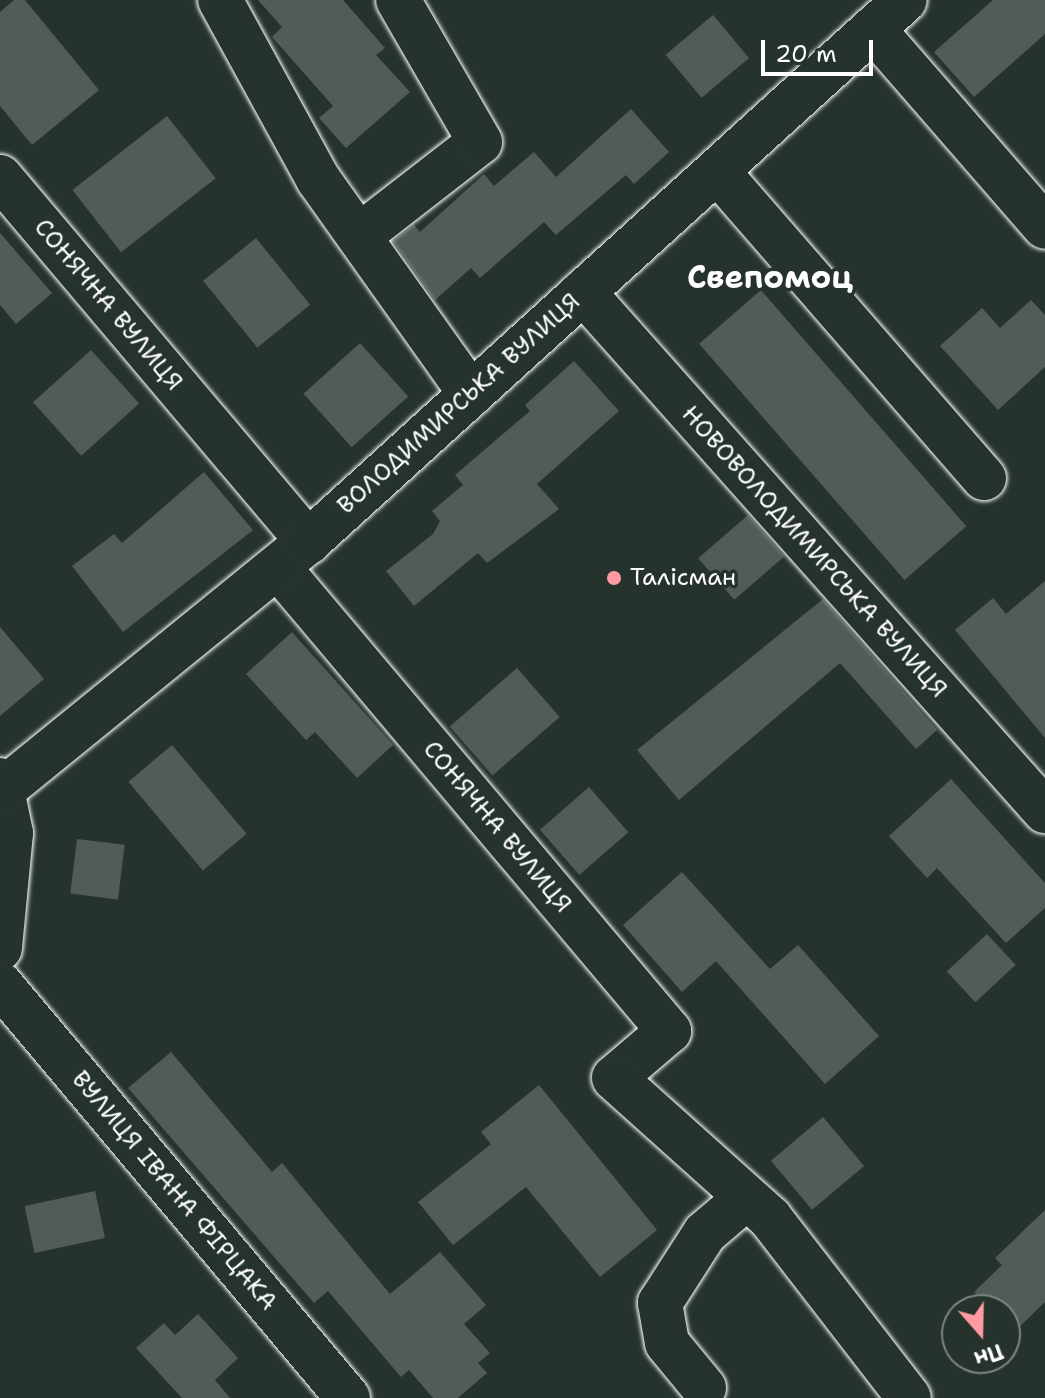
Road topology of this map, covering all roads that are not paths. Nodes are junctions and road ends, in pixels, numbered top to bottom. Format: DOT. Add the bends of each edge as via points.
graph roads {
  1 [pos="220,0"];
  2 [pos="398,0"];
  3 [pos="905,0"];
  4 [pos="873,29"];
  5 [pos="717,171"];
  6 [pos="0,177"];
  7 [pos="1045,227"];
  8 [pos="359,236"];
  9 [pos="583,292"];
  10 [pos="471,394"];
  11 [pos="984,478"];
  12 [pos="293,554"];
  13 [pos="2,786"];
  14 [pos="1045,811"];
  15 [pos="0,948"];
  16 [pos="0,984"];
  17 [pos="745,1199"];
  18 [pos="704,1388"];
  19 [pos="348,1398"];
  20 [pos="909,1398"];
  1 -- 8 [label="street" via="318,179"];
  2 -- 8 [label="street" via="480,142"];
  3 -- 4 [label="street, ВОЛОДИМИРСЬКА ВУЛИЦЯ"];
  4 -- 5 [label="street, ВОЛОДИМИРСЬКА ВУЛИЦЯ"];
  4 -- 7 [label="street"];
  5 -- 9 [label="street, ВОЛОДИМИРСЬКА ВУЛИЦЯ"];
  5 -- 11 [label="street"];
  6 -- 12 [label="street, СОНЯЧНА ВУЛИЦЯ"];
  8 -- 10 [label="street"];
  9 -- 10 [label="street, ВОЛОДИМИРСЬКА ВУЛИЦЯ"];
  9 -- 14 [label="street, НОВОВОЛОДИМИРСЬКА ВУЛИЦЯ"];
  10 -- 12 [label="street, ВОЛОДИМИРСЬКА ВУЛИЦЯ"];
  12 -- 13 [label="street, ВОЛОДИМИРСЬКА ВУЛИЦЯ"];
  12 -- 17 [label="street, СОНЯЧНА ВУЛИЦЯ" via="669,1031 614,1078"];
  13 -- 15 [label="street" via="11,833"];
  16 -- 19 [label="street, ВУЛИЦЯ ІВАНА ФІРЦАКА"];
  17 -- 18 [label="street" via="705,1233 660,1303 667,1343"];
  17 -- 20 [label="street" via="794,1247"];
}
